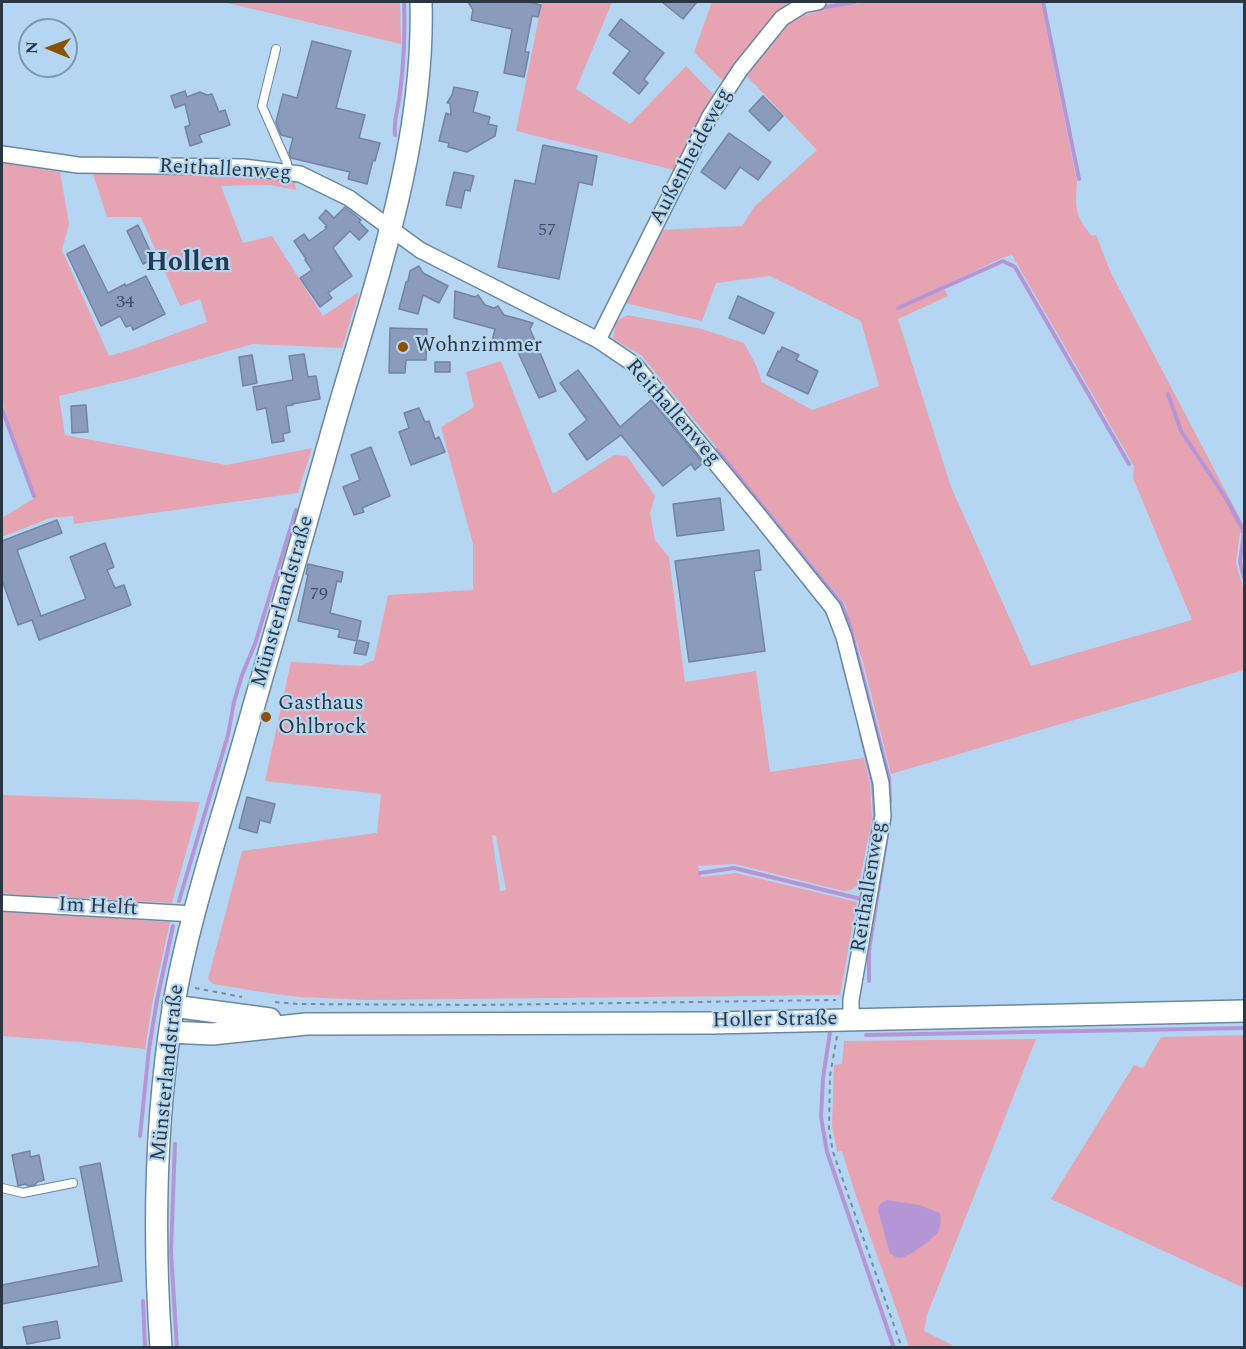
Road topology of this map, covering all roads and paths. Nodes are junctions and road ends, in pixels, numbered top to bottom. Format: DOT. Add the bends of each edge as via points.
graph roads {
  1 [pos="421,2"];
  2 [pos="818,2"];
  3 [pos="276,49"];
  4 [pos="2,154"];
  5 [pos="288,172"];
  6 [pos="390,229"];
  7 [pos="598,340"];
  8 [pos="2,903"];
  9 [pos="194,914"];
  10 [pos="178,984"];
  11 [pos="250,998"];
  12 [pos="270,1001"];
  13 [pos="174,1006"];
  14 [pos="1245,1011"];
  15 [pos="847,1013"];
  16 [pos="306,1024"];
  17 [pos="170,1032"];
  18 [pos="73,1183"];
  19 [pos="2,1188"];
  20 [pos="161,1347"];
  21 [pos="902,1347"];
  1 -- 6 [label="main road, Münsterlandstraße" via="422,37 411,129"];
  2 -- 7 [label="street, Außenheideweg" via="803,5 782,18 740,70 710,116"];
  3 -- 5 [label="lane" via="262,106 288,163"];
  4 -- 5 [label="street, Reithallenweg" via="78,165 243,167"];
  5 -- 6 [label="street, Reithallenweg" via="349,198"];
  6 -- 7 [label="street, Reithallenweg" via="420,250"];
  6 -- 9 [label="main road, Münsterlandstraße"];
  7 -- 15 [label="street, Reithallenweg" via="636,365 833,608 844,637 881,783 883,816"];
  8 -- 9 [label="street, Im Helft"];
  9 -- 10 [label="main road, Münsterlandstraße"];
  10 -- 11 [label="path"];
  10 -- 13 [label="main road, Münsterlandstraße"];
  12 -- 15 [label="path"];
  13 -- 16 [label="main road, Holler Straße"];
  13 -- 17 [label="main road, Münsterlandstraße"];
  14 -- 15 [label="main road, Holler Straße"];
  15 -- 16 [label="main road, Holler Straße" via="700,1023"];
  15 -- 21 [label="path" via="830,1076 829,1130 833,1152"];
  16 -- 17 [label="main road, Holler Straße" via="212,1034"];
  17 -- 20 [label="main road, Münsterlandstraße" via="158,1154 157,1288"];
  18 -- 19 [label="lane" via="23,1193"];
}
